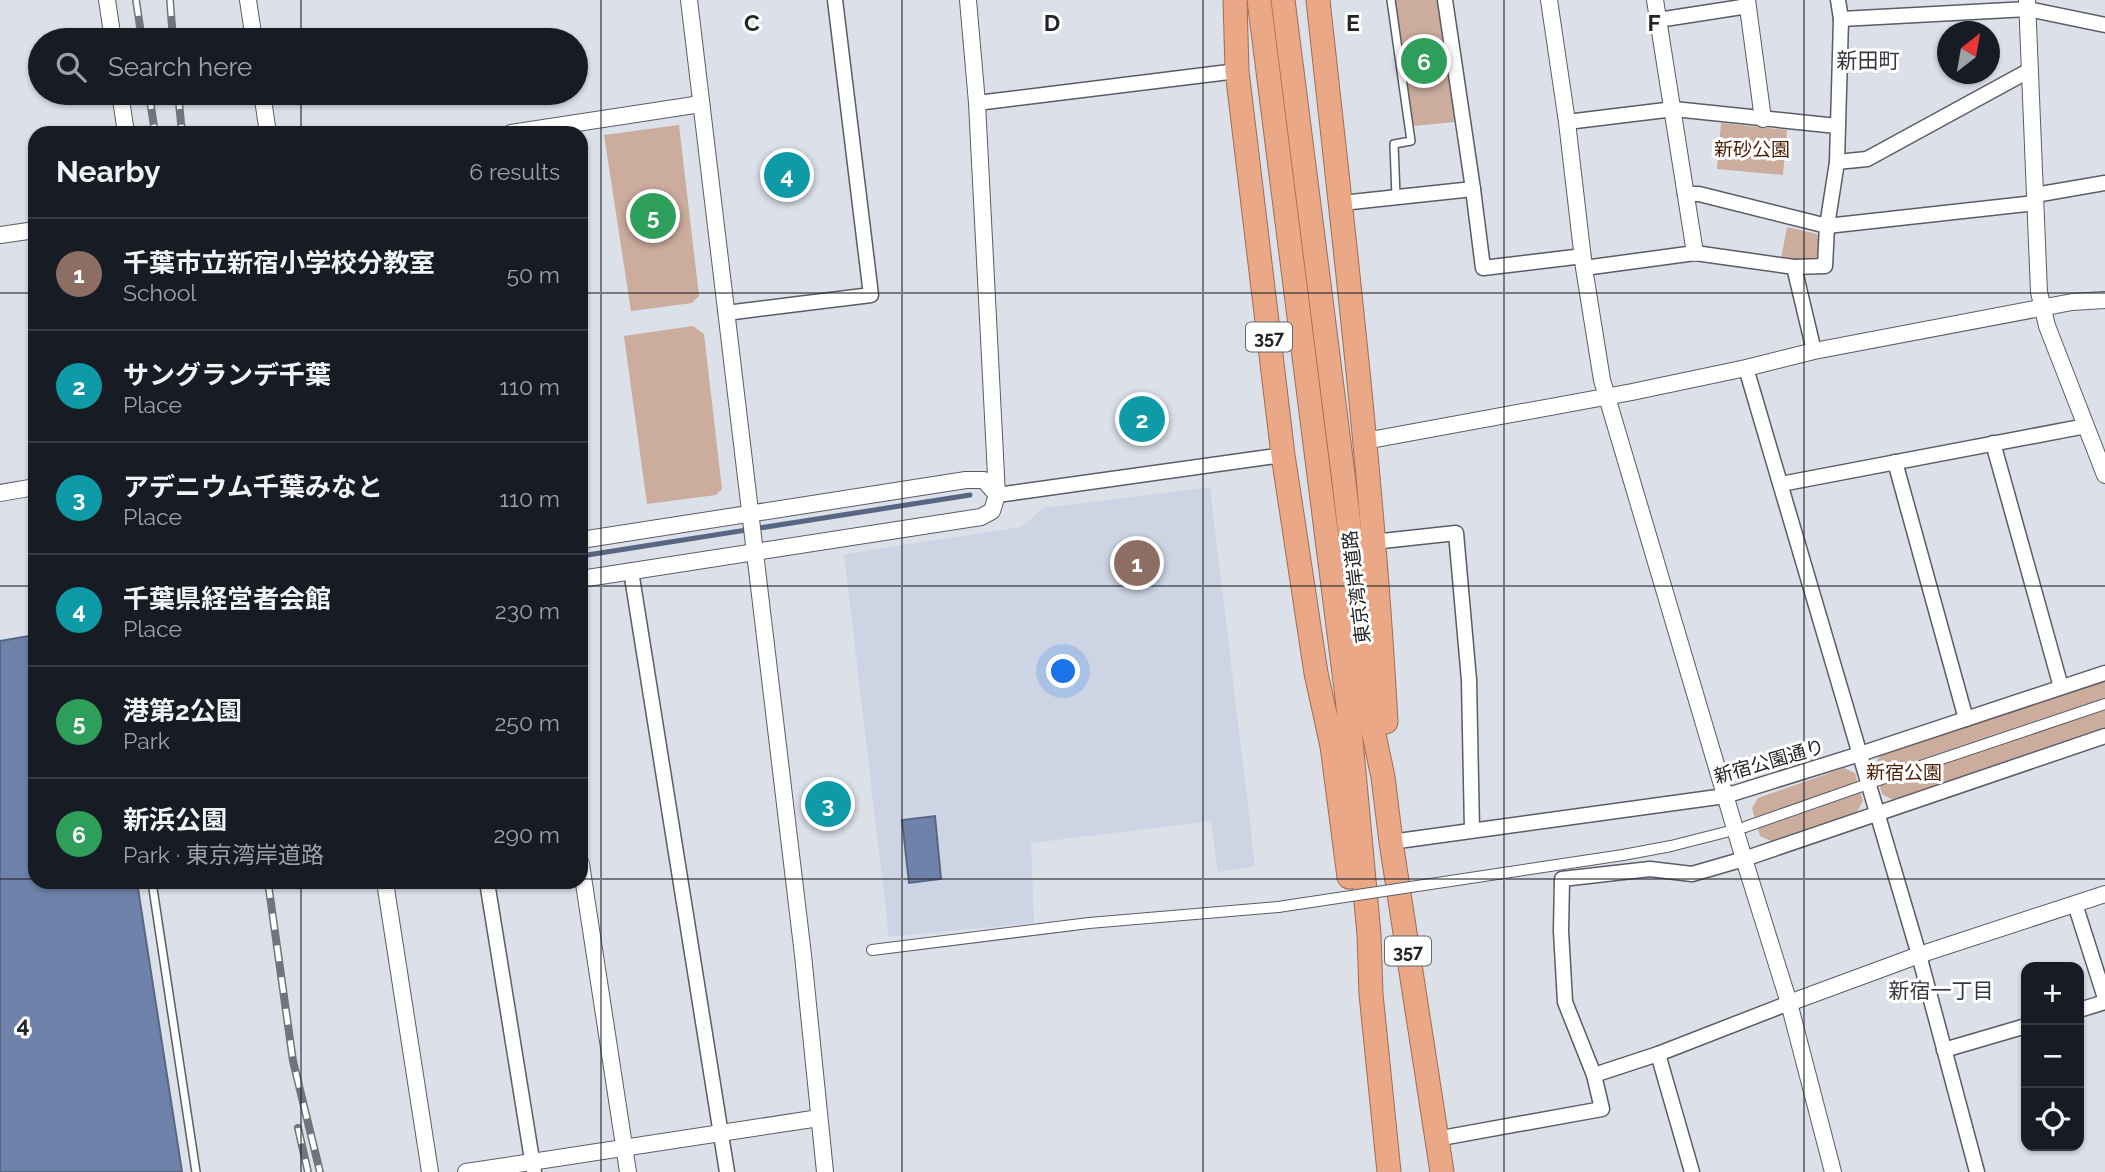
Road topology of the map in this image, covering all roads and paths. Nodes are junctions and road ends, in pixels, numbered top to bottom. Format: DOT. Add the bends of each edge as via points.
graph roads {
  1 [pos="107,0"];
  2 [pos="248,0"];
  3 [pos="688,0"];
  4 [pos="835,0"];
  5 [pos="968,0"];
  6 [pos="1235,0"];
  7 [pos="1259,0"];
  8 [pos="1283,0"];
  9 [pos="1318,0"];
  10 [pos="1391,0"];
  11 [pos="1445,0"];
  12 [pos="1549,0"];
  13 [pos="1656,0"];
  14 [pos="1838,0"];
  15 [pos="1748,3"];
  16 [pos="2027,5"];
  17 [pos="1841,19"];
  18 [pos="1658,20"];
  19 [pos="2105,25"];
  20 [pos="111,28"];
  21 [pos="252,28"];
  22 [pos="2030,70"];
  23 [pos="1237,71"];
  24 [pos="977,103"];
  25 [pos="701,104"];
  26 [pos="122,105"];
  27 [pos="264,105"];
  28 [pos="1674,109"];
  29 [pos="1763,119"];
  30 [pos="1567,122"];
  31 [pos="125,126"];
  32 [pos="267,126"];
  33 [pos="557,126"];
  34 [pos="1837,126"];
  35 [pos="1837,162"];
  36 [pos="2105,183"];
  37 [pos="1473,189"];
  38 [pos="1685,194"];
  39 [pos="1396,198"];
  40 [pos="2035,199"];
  41 [pos="1342,203"];
  42 [pos="1827,226"];
  43 [pos="28,231"];
  44 [pos="0,235"];
  45 [pos="1695,253"];
  46 [pos="1583,262"];
  47 [pos="1794,267"];
  48 [pos="2105,300"];
  49 [pos="2042,307"];
  50 [pos="726,313"];
  51 [pos="1814,351"];
  52 [pos="1746,368"];
  53 [pos="1607,396"];
  54 [pos="2086,426"];
  55 [pos="1364,441"];
  56 [pos="1993,443"];
  57 [pos="1283,455"];
  58 [pos="1895,462"];
  59 [pos="2105,475"];
  60 [pos="1782,484"];
  61 [pos="28,488"];
  62 [pos="0,493"];
  63 [pos="997,495"];
  64 [pos="751,513"];
  65 [pos="588,539"];
  66 [pos="1373,542"];
  67 [pos="754,552"];
  68 [pos="631,571"];
  69 [pos="588,578"];
  70 [pos="2105,673"];
  71 [pos="2061,687"];
  72 [pos="2105,705"];
  73 [pos="1966,719"];
  74 [pos="2105,736"];
  75 [pos="1860,754"];
  76 [pos="1383,777"];
  77 [pos="1876,781"];
  78 [pos="1862,786"];
  79 [pos="1725,796"];
  80 [pos="1877,813"];
  81 [pos="1745,827"];
  82 [pos="1472,830"];
  83 [pos="1726,832"];
  84 [pos="1391,842"];
  85 [pos="1744,859"];
  86 [pos="153,889"];
  87 [pos="386,889"];
  88 [pos="488,889"];
  89 [pos="585,889"];
  90 [pos="2105,894"];
  91 [pos="2075,904"];
  92 [pos="872,950"];
  93 [pos="1919,955"];
  94 [pos="1371,994"];
  95 [pos="2105,1000"];
  96 [pos="1789,1003"];
  97 [pos="2084,1008"];
  98 [pos="2021,1027"];
  99 [pos="1944,1050"];
  100 [pos="1658,1054"];
  101 [pos="1594,1075"];
  102 [pos="818,1118"];
  103 [pos="721,1132"];
  104 [pos="1436,1139"];
  105 [pos="624,1147"];
  106 [pos="533,1167"];
  107 [pos="1829,1171"];
  108 [pos="196,1172"];
  109 [pos="430,1172"];
  110 [pos="466,1172"];
  111 [pos="628,1172"];
  112 [pos="727,1172"];
  113 [pos="825,1172"];
  114 [pos="1389,1172"];
  115 [pos="1442,1172"];
  116 [pos="1692,1172"];
  117 [pos="1977,1172"];
  1 -- 20 [label="street"];
  2 -- 21 [label="street"];
  3 -- 25 [label="street"];
  4 -- 50 [label="street" via="871,295"];
  5 -- 24 [label="street"];
  6 -- 23 [label="highway, 357"];
  7 -- 94 [label="highway, 東京湾岸道路 / 357" via="1347,697"];
  8 -- 76 [label="highway, 東京湾岸道路 / 357" via="1373,730"];
  9 -- 41 [label="highway, 357"];
  10 -- 39 [label="lane" via="1411,141 1394,144"];
  11 -- 37 [label="street"];
  12 -- 30 [label="street"];
  13 -- 18 [label="street"];
  14 -- 17 [label="street"];
  15 -- 18 [label="street"];
  15 -- 29 [label="street"];
  16 -- 17 [label="street"];
  16 -- 19 [label="street"];
  16 -- 22 [label="street"];
  17 -- 34 [label="street"];
  18 -- 28 [label="street"];
  22 -- 35 [label="street" via="1867,159"];
  22 -- 40 [label="street"];
  23 -- 24 [label="street"];
  23 -- 57 [label="highway, 357"];
  24 -- 63 [label="street"];
  25 -- 33 [label="street"];
  25 -- 50 [label="street"];
  26 -- 31 [label="street"];
  27 -- 32 [label="street"];
  28 -- 29 [label="street"];
  28 -- 30 [label="street"];
  28 -- 38 [label="street"];
  29 -- 34 [label="street"];
  30 -- 46 [label="street"];
  34 -- 35 [label="street"];
  35 -- 42 [label="street"];
  36 -- 40 [label="street"];
  37 -- 39 [label="street"];
  37 -- 46 [label="street" via="1483,268"];
  38 -- 42 [label="street"];
  38 -- 45 [label="street"];
  39 -- 41 [label="street"];
  40 -- 42 [label="street"];
  40 -- 49 [label="street"];
  41 -- 55 [label="highway, 357"];
  42 -- 47 [label="street" via="1825,266"];
  43 -- 44 [label="street"];
  45 -- 46 [label="street"];
  45 -- 47 [label="street"];
  46 -- 53 [label="street"];
  47 -- 51 [label="street"];
  48 -- 49 [label="street"];
  49 -- 51 [label="street"];
  49 -- 54 [label="street"];
  50 -- 64 [label="street"];
  51 -- 52 [label="street"];
  52 -- 53 [label="street"];
  52 -- 60 [label="street"];
  53 -- 55 [label="street"];
  53 -- 79 [label="street"];
  54 -- 56 [label="street"];
  54 -- 59 [label="street"];
  55 -- 66 [label="highway, 357"];
  56 -- 58 [label="street"];
  56 -- 71 [label="street"];
  57 -- 63 [label="street"];
  57 -- 94 [label="highway, 357" via="1316,673 1332,746 1357,934"];
  58 -- 60 [label="street"];
  58 -- 73 [label="street"];
  60 -- 75 [label="street"];
  61 -- 62 [label="street"];
  63 -- 64 [label="street" via="984,480 965,480"];
  63 -- 67 [label="street" via="992,511 981,517"];
  64 -- 65 [label="street"];
  64 -- 67 [label="street"];
  66 -- 76 [label="highway, 357" via="1387,731"];
  66 -- 82 [label="street" via="1456,533 1469,680"];
  67 -- 68 [label="street"];
  67 -- 102 [label="street"];
  68 -- 69 [label="street"];
  68 -- 103 [label="street"];
  70 -- 71 [label="street, 新宿公園通り"];
  71 -- 73 [label="street, 新宿公園通り"];
  72 -- 77 [label="street"];
  73 -- 75 [label="street, 新宿公園通り"];
  74 -- 80 [label="street"];
  75 -- 79 [label="street, 新宿公園通り"];
  75 -- 80 [label="street"];
  76 -- 84 [label="highway, 東京湾岸道路 / 357"];
  78 -- 81 [label="street"];
  79 -- 82 [label="street, 新宿公園通り"];
  79 -- 85 [label="street"];
  80 -- 85 [label="street"];
  80 -- 93 [label="street"];
  82 -- 84 [label="street, 新宿公園通り"];
  83 -- 92 [label="street, bridge" via="1623,855 1278,907 1088,923"];
  84 -- 104 [label="highway, 東京湾岸道路 / 357"];
  85 -- 96 [label="street"];
  85 -- 101 [label="street" via="1692,874 1650,869 1563,879 1565,1002"];
  86 -- 108 [label="lane"];
  87 -- 109 [label="street"];
  88 -- 106 [label="street"];
  89 -- 105 [label="street"];
  90 -- 91 [label="street"];
  91 -- 93 [label="street"];
  91 -- 95 [label="street"];
  93 -- 96 [label="street"];
  93 -- 99 [label="street"];
  94 -- 114 [label="highway, 東京湾岸道路 / 357"];
  95 -- 97 [label="street"];
  96 -- 100 [label="street"];
  96 -- 107 [label="street"];
  98 -- 99 [label="street"];
  99 -- 117 [label="street"];
  100 -- 101 [label="street"];
  100 -- 116 [label="street"];
  101 -- 104 [label="street" via="1602,1109"];
  102 -- 103 [label="street"];
  102 -- 113 [label="street"];
  103 -- 105 [label="street"];
  103 -- 112 [label="street"];
  104 -- 115 [label="highway, 東京湾岸道路 / 357"];
  105 -- 106 [label="street"];
  105 -- 111 [label="street"];
  106 -- 110 [label="street"];
}
